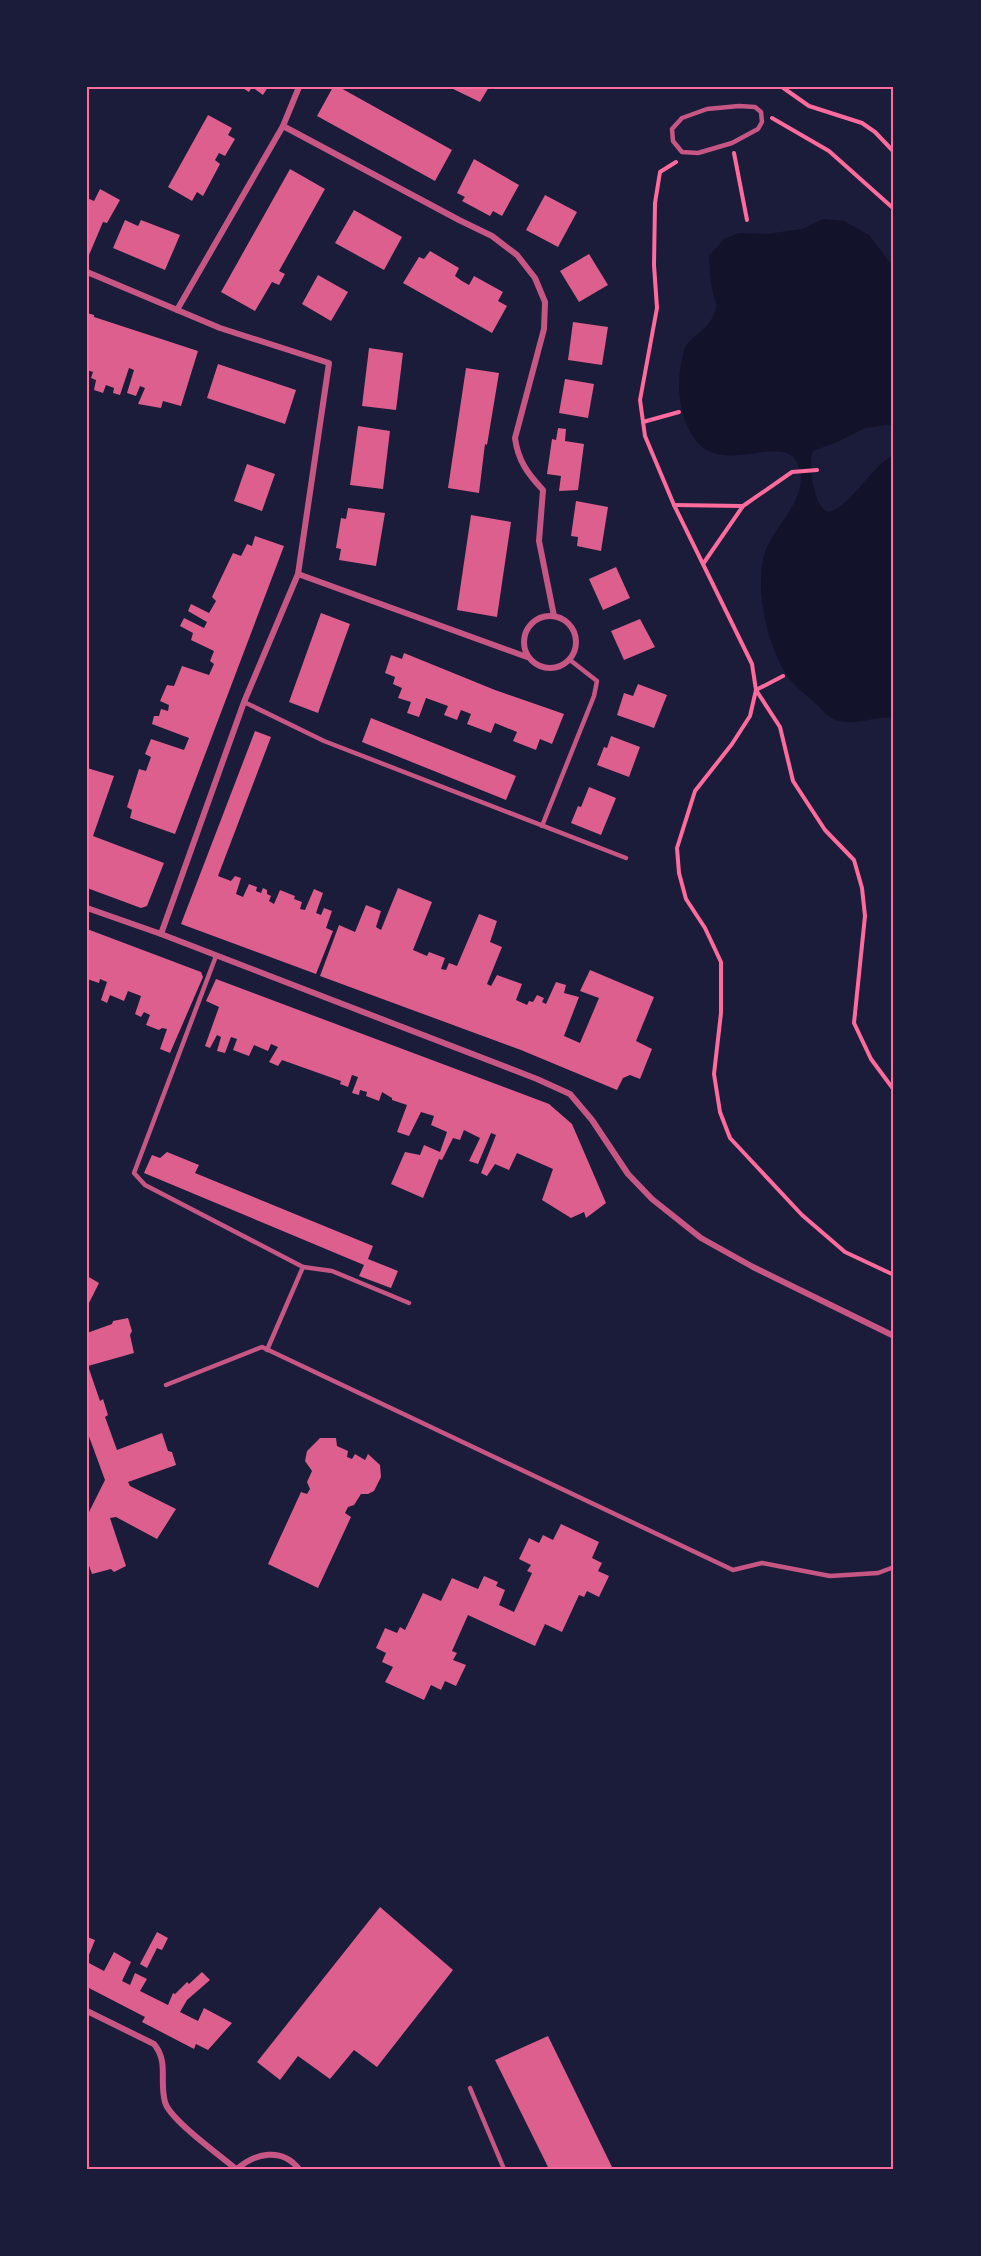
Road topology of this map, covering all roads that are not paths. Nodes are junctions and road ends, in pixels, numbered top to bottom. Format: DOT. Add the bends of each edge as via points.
graph roads {
  1 [pos="299,87"];
  2 [pos="283,126"];
  3 [pos="682,152"];
  4 [pos="87,272"];
  5 [pos="177,310"];
  6 [pos="298,574"];
  7 [pos="554,616"];
  8 [pos="527,657"];
  9 [pos="570,660"];
  10 [pos="244,702"];
  11 [pos="542,826"];
  12 [pos="626,858"];
  13 [pos="87,908"];
  14 [pos="161,934"];
  15 [pos="216,956"];
  16 [pos="303,1267"];
  17 [pos="409,1303"];
  18 [pos="894,1336"];
  19 [pos="267,1350"];
  20 [pos="166,1385"];
  21 [pos="894,1567"];
  22 [pos="87,2012"];
  23 [pos="470,2088"];
  24 [pos="237,2169"];
  25 [pos="299,2169"];
  26 [pos="504,2169"];
  1 -- 2 [label="street"];
  2 -- 5 [label="street"];
  2 -- 7 [label="street" via="492,236 517,255 535,278 545,302 544,329 515,438 517,456 543,490 539,541"];
  3 -- 3 [label="lane" via="673,141 672,129 682,118 707,109 739,106 755,107 761,112 758,129 732,143 698,153"];
  4 -- 5 [label="street"];
  5 -- 6 [label="street" via="329,363"];
  6 -- 8 [label="street"];
  6 -- 10 [label="street"];
  7 -- 8 [label="street" via="538,618 528,628 524,640"];
  7 -- 9 [label="street" via="574,630 576,649"];
  8 -- 9 [label="street" via="538,666 555,669"];
  9 -- 11 [label="lane" via="597,681"];
  10 -- 11 [label="lane" via="324,741"];
  10 -- 14 [label="street"];
  11 -- 12 [label="lane"];
  13 -- 14 [label="street"];
  14 -- 15 [label="street"];
  15 -- 16 [label="lane" via="134,1173 146,1185"];
  15 -- 18 [label="street" via="570,1094 628,1174 693,1232 753,1267"];
  16 -- 17 [label="lane" via="332,1271"];
  16 -- 19 [label="lane"];
  19 -- 20 [label="lane" via="262,1347"];
  19 -- 21 [label="lane" via="734,1570 762,1563 830,1576 878,1574"];
  22 -- 24 [label="street" via="154,2044 162,2053 165,2105"];
  23 -- 26 [label="lane"];
  24 -- 25 [label="street" via="246,2160 272,2154 284,2157"];
}
